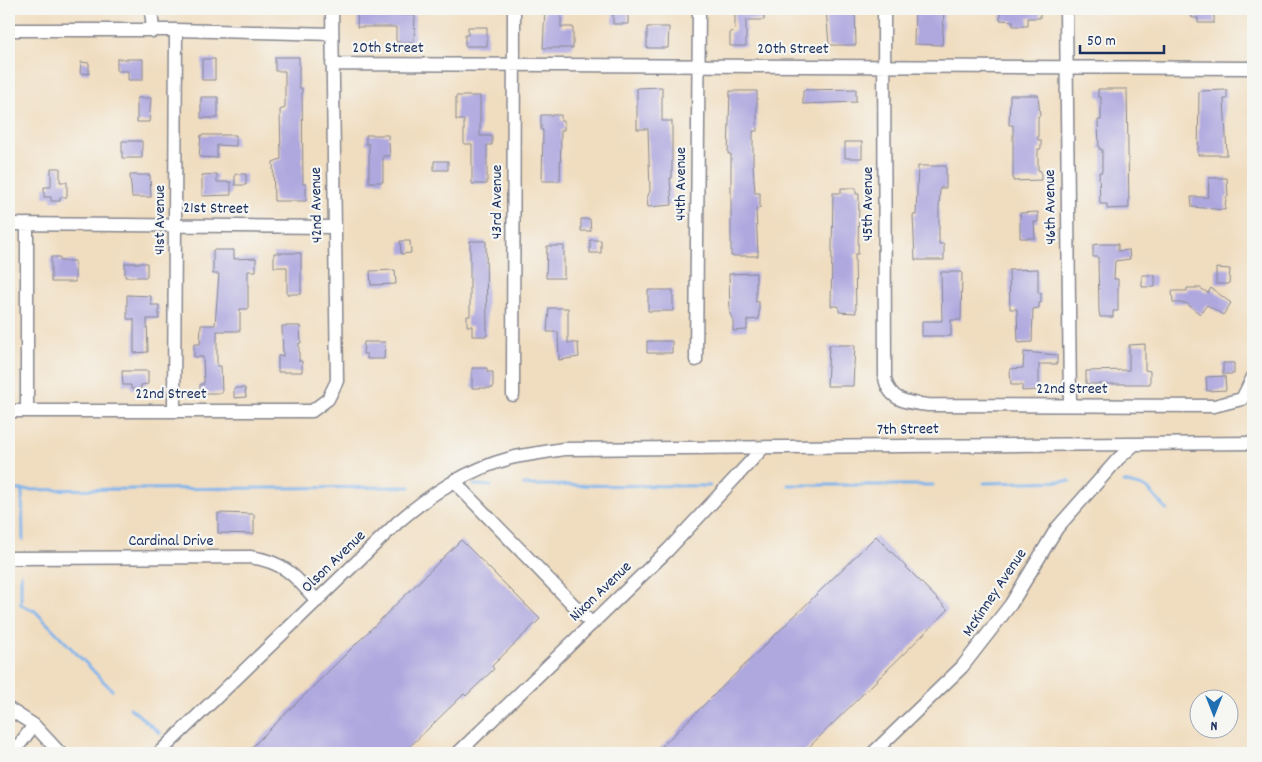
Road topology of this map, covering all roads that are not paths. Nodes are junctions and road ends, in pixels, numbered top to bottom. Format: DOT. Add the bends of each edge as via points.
graph roads {
  1 [pos="151,9"];
  2 [pos="332,9"];
  3 [pos="514,9"];
  4 [pos="699,9"];
  5 [pos="884,9"];
  6 [pos="1066,9"];
  7 [pos="9,30"];
  8 [pos="153,30"];
  9 [pos="176,30"];
  10 [pos="332,34"];
  11 [pos="332,64"];
  12 [pos="698,65"];
  13 [pos="514,66"];
  14 [pos="884,66"];
  15 [pos="1065,67"];
  16 [pos="1253,68"];
  17 [pos="9,224"];
  18 [pos="27,224"];
  19 [pos="177,224"];
  20 [pos="334,227"];
  21 [pos="696,360"];
  22 [pos="1253,377"];
  23 [pos="513,395"];
  24 [pos="895,396"];
  25 [pos="328,399"];
  26 [pos="1070,404"];
  27 [pos="27,410"];
  28 [pos="174,410"];
  29 [pos="9,411"];
  30 [pos="1253,443"];
  31 [pos="1135,444"];
  32 [pos="763,448"];
  33 [pos="564,450"];
  34 [pos="455,480"];
  35 [pos="9,558"];
  36 [pos="317,601"];
  37 [pos="592,624"];
  38 [pos="9,709"];
  39 [pos="34,725"];
  40 [pos="13,753"];
  41 [pos="60,753"];
  42 [pos="158,753"];
  43 [pos="458,753"];
  44 [pos="873,753"];
  1 -- 8 [label="street"];
  2 -- 10 [label="street, 42nd Avenue"];
  3 -- 13 [label="street, 43rd Avenue"];
  4 -- 12 [label="street, 44th Avenue"];
  5 -- 14 [label="street, 45th Avenue"];
  6 -- 15 [label="street, 46th Avenue"];
  7 -- 8 [label="street, 20th Street"];
  8 -- 9 [label="street, 20th Street"];
  9 -- 10 [label="street, 20th Street"];
  9 -- 19 [label="street, 41st Avenue"];
  10 -- 11 [label="street, 42nd Avenue"];
  11 -- 13 [label="street, 20th Street"];
  11 -- 20 [label="street, 42nd Avenue"];
  12 -- 13 [label="street, 20th Street"];
  12 -- 14 [label="street, 20th Street"];
  12 -- 21 [label="street, 44th Avenue"];
  13 -- 23 [label="street, 43rd Avenue"];
  14 -- 15 [label="street, 20th Street"];
  14 -- 24 [label="street, 45th Avenue" via="885,378"];
  15 -- 16 [label="street, 20th Street"];
  15 -- 26 [label="street, 46th Avenue"];
  17 -- 18 [label="street, 21st Street"];
  18 -- 19 [label="street, 21st Street"];
  18 -- 27 [label="street"];
  19 -- 20 [label="street, 21st Street"];
  19 -- 28 [label="street, 41st Avenue"];
  20 -- 25 [label="street, 42nd Avenue" via="337,381"];
  22 -- 26 [label="street, 22nd Street" via="1242,399 1214,406"];
  24 -- 26 [label="street, 22nd Street" via="902,401 928,405"];
  25 -- 28 [label="street, 22nd Street" via="312,411"];
  27 -- 28 [label="street, 22nd Street"];
  27 -- 29 [label="street, 22nd Street"];
  30 -- 31 [label="street, 7th Street"];
  31 -- 32 [label="street, 7th Street"];
  31 -- 44 [label="street, McKinney Avenue" via="1057,528 1011,604 962,667"];
  32 -- 33 [label="street, 7th Street"];
  32 -- 37 [label="street, Nixon Avenue" via="668,550"];
  33 -- 34 [label="street, Olson Avenue" via="511,458"];
  34 -- 36 [label="street, Olson Avenue" via="429,496 398,522"];
  34 -- 37 [label="street"];
  35 -- 36 [label="street, Cardinal Drive" via="250,557 279,564 292,572"];
  36 -- 42 [label="street, Olson Avenue"];
  37 -- 43 [label="street, Nixon Avenue"];
  38 -- 39 [label="street"];
  39 -- 40 [label="street"];
  39 -- 41 [label="street"];
}
